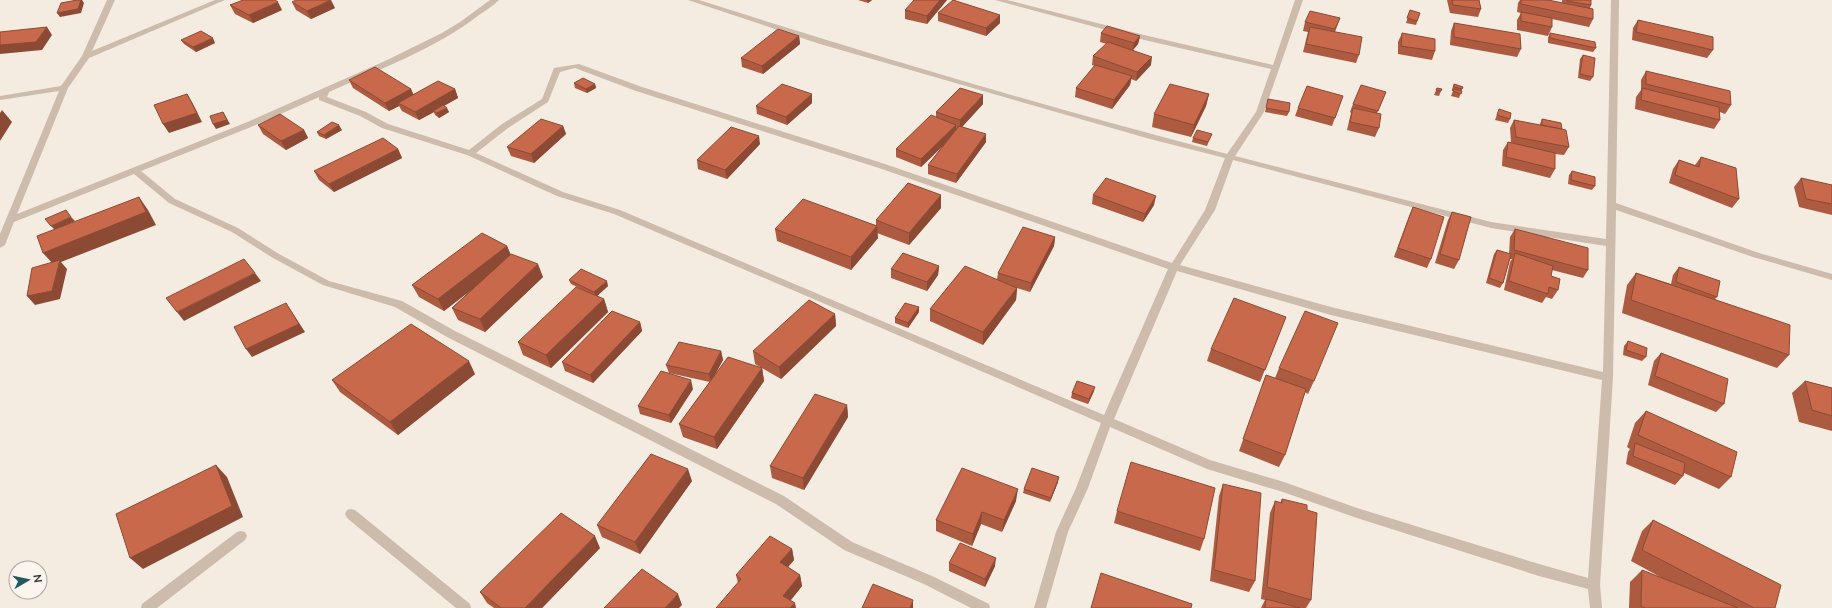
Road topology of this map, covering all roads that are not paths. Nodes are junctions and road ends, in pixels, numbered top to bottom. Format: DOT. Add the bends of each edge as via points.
graph roads {
  1 [pos="111,0"];
  2 [pos="221,0"];
  3 [pos="495,0"];
  4 [pos="692,0"];
  5 [pos="999,0"];
  6 [pos="1299,0"];
  7 [pos="1615,0"];
  8 [pos="86,56"];
  9 [pos="1276,68"];
  10 [pos="64,88"];
  11 [pos="326,92"];
  12 [pos="0,98"];
  13 [pos="470,152"];
  14 [pos="1230,156"];
  15 [pos="135,170"];
  16 [pos="1611,205"];
  17 [pos="10,220"];
  18 [pos="1610,243"];
  19 [pos="0,245"];
  20 [pos="1174,267"];
  21 [pos="1832,277"];
  22 [pos="1608,377"];
  23 [pos="1107,421"];
  24 [pos="351,514"];
  25 [pos="241,536"];
  26 [pos="1594,585"];
  27 [pos="147,608"];
  28 [pos="465,608"];
  29 [pos="984,608"];
  30 [pos="1040,608"];
  31 [pos="1596,608"];
  1 -- 8 [label="street"];
  2 -- 8 [label="street"];
  3 -- 11 [label="street" via="445,35"];
  4 -- 14 [label="street" via="941,77"];
  5 -- 9 [label="street"];
  6 -- 9 [label="street"];
  7 -- 16 [label="street"];
  8 -- 10 [label="street"];
  9 -- 14 [label="street" via="1260,112"];
  10 -- 12 [label="street"];
  10 -- 17 [label="street"];
  11 -- 13 [label="street" via="322,98 385,126"];
  11 -- 15 [label="street"];
  13 -- 20 [label="street" via="545,100 557,70 576,66 882,166"];
  13 -- 23 [label="street" via="534,183 589,205 617,212"];
  14 -- 18 [label="street" via="1491,225"];
  14 -- 20 [label="street" via="1210,210"];
  15 -- 17 [label="street"];
  15 -- 29 [label="street" via="172,201 235,230 326,283 398,304 451,334 780,500 848,546 928,580"];
  16 -- 18 [label="street"];
  16 -- 21 [label="street" via="1756,255"];
  17 -- 19 [label="street"];
  18 -- 22 [label="street"];
  20 -- 22 [label="street" via="1331,311"];
  20 -- 23 [label="street"];
  22 -- 26 [label="street"];
  23 -- 26 [label="street" via="1207,464 1539,570"];
  23 -- 30 [label="street" via="1082,488 1062,532"];
  24 -- 28 [label="street"];
  25 -- 27 [label="street"];
  26 -- 31 [label="street"];
}
